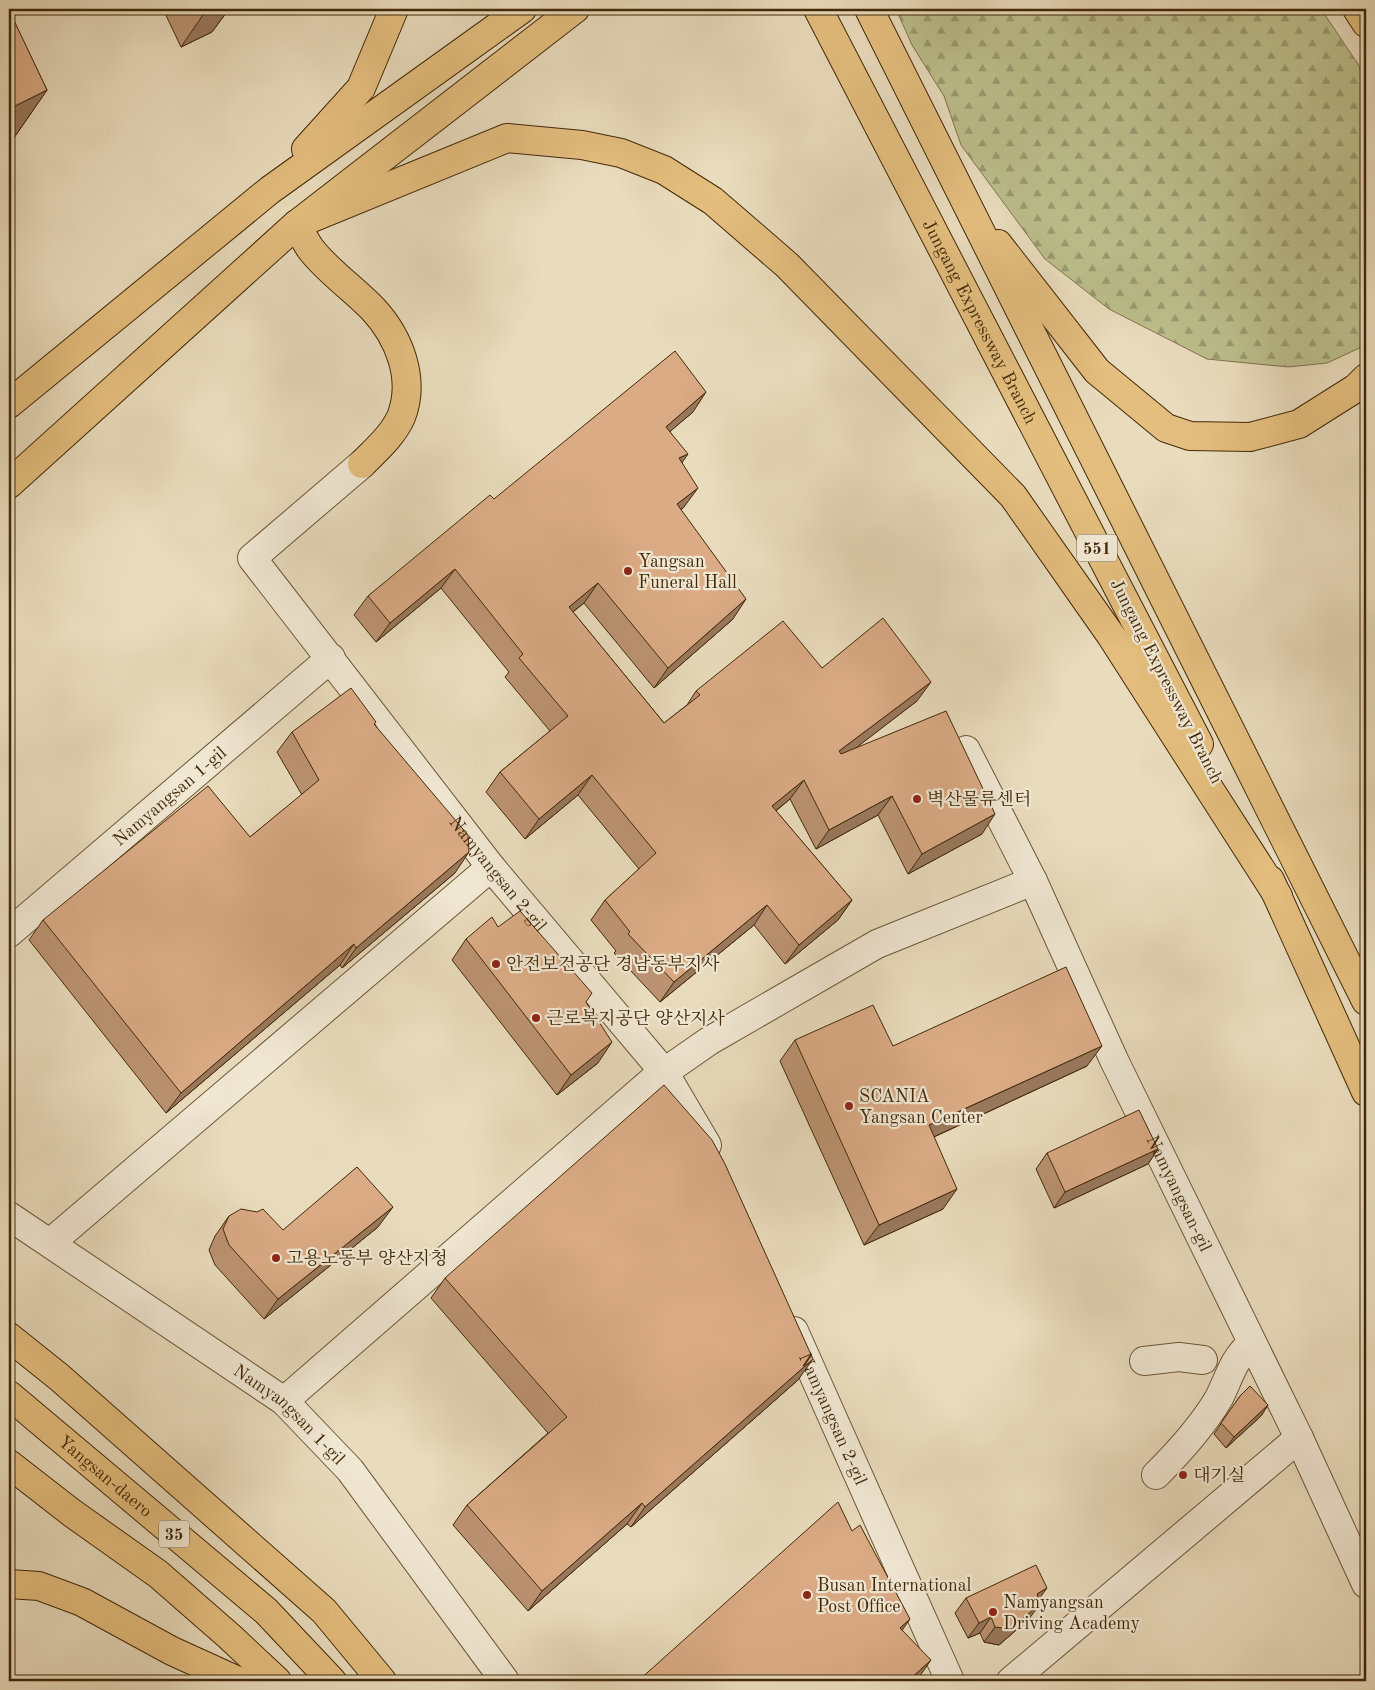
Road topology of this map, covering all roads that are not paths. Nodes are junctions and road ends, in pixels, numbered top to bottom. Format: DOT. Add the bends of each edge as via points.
graph roads {
  1 [pos="394,9"];
  2 [pos="522,9"];
  3 [pos="575,9"];
  4 [pos="818,9"];
  5 [pos="869,9"];
  6 [pos="1357,9"];
  7 [pos="1366,23"];
  8 [pos="270,190"];
  9 [pos="961,197"];
  10 [pos="297,224"];
  11 [pos="1366,378"];
  12 [pos="9,404"];
  13 [pos="362,464"];
  14 [pos="9,484"];
  15 [pos="331,658"];
  16 [pos="966,750"];
  17 [pos="492,867"];
  18 [pos="1033,881"];
  19 [pos="1278,896"];
  20 [pos="9,933"];
  21 [pos="1366,1001"];
  22 [pos="664,1072"];
  23 [pos="1366,1092"];
  24 [pos="721,1169"];
  25 [pos="9,1216"];
  26 [pos="50,1243"];
  27 [pos="783,1306"];
  28 [pos="9,1337"];
  29 [pos="1252,1343"];
  30 [pos="1202,1360"];
  31 [pos="1144,1361"];
  32 [pos="9,1395"];
  33 [pos="284,1401"];
  34 [pos="1299,1438"];
  35 [pos="9,1464"];
  36 [pos="1156,1475"];
  37 [pos="9,1584"];
  38 [pos="1366,1584"];
  39 [pos="238,1681"];
  40 [pos="277,1681"];
  41 [pos="332,1681"];
  42 [pos="382,1681"];
  43 [pos="505,1681"];
  44 [pos="950,1681"];
  45 [pos="1012,1681"];
  1 -- 8 [label="main road" via="361,88"];
  2 -- 8 [label="main road"];
  3 -- 10 [label="main road"];
  4 -- 19 [label="main road, Jungang Expressway Branch / 551"];
  5 -- 9 [label="main road, Jungang Expressway Branch / 551"];
  6 -- 7 [label="main road"];
  8 -- 12 [label="main road"];
  9 -- 11 [label="main road" via="1097,371 1166,428 1190,436 1250,437 1299,424 1356,388"];
  9 -- 21 [label="main road, Jungang Expressway Branch / 551"];
  10 -- 13 [label="main road" via="310,248 374,310 392,335 405,362 406,391 401,417 384,442"];
  10 -- 14 [label="main road"];
  10 -- 19 [label="main road" via="506,138 582,145 621,153 664,170 714,201 787,265 1013,496 1110,634"];
  13 -- 15 [label="street, Namyangsan 2-gil" via="252,558"];
  15 -- 17 [label="street, Namyangsan 2-gil"];
  15 -- 20 [label="street, Namyangsan 1-gil"];
  16 -- 18 [label="street, Namyangsan-gil"];
  17 -- 22 [label="street, Namyangsan 2-gil"];
  17 -- 26 [label="street"];
  18 -- 22 [label="street" via="877,944 710,1041"];
  18 -- 29 [label="street, Namyangsan-gil" via="1114,1060"];
  19 -- 23 [label="main road, Jungang Expressway Branch / 551"];
  22 -- 24 [label="street, Namyangsan 2-gil"];
  22 -- 33 [label="street"];
  25 -- 26 [label="street, Namyangsan 1-gil"];
  26 -- 33 [label="street, Namyangsan 1-gil"];
  27 -- 44 [label="street, Namyangsan 2-gil"];
  28 -- 42 [label="main road" via="324,1611"];
  29 -- 34 [label="street, Namyangsan-gil"];
  29 -- 36 [label="street" via="1239,1353 1219,1398 1194,1435"];
  30 -- 31 [label="street" via="1179,1357"];
  32 -- 41 [label="main road, Yangsan-daero / 35" via="266,1611"];
  33 -- 43 [label="street, Namyangsan 1-gil" via="350,1470"];
  34 -- 38 [label="street, Namyangsan-gil"];
  34 -- 45 [label="street"];
  35 -- 40 [label="main road, 35" via="158,1574"];
  37 -- 39 [label="main road" via="39,1586 82,1602 172,1651"];
}
